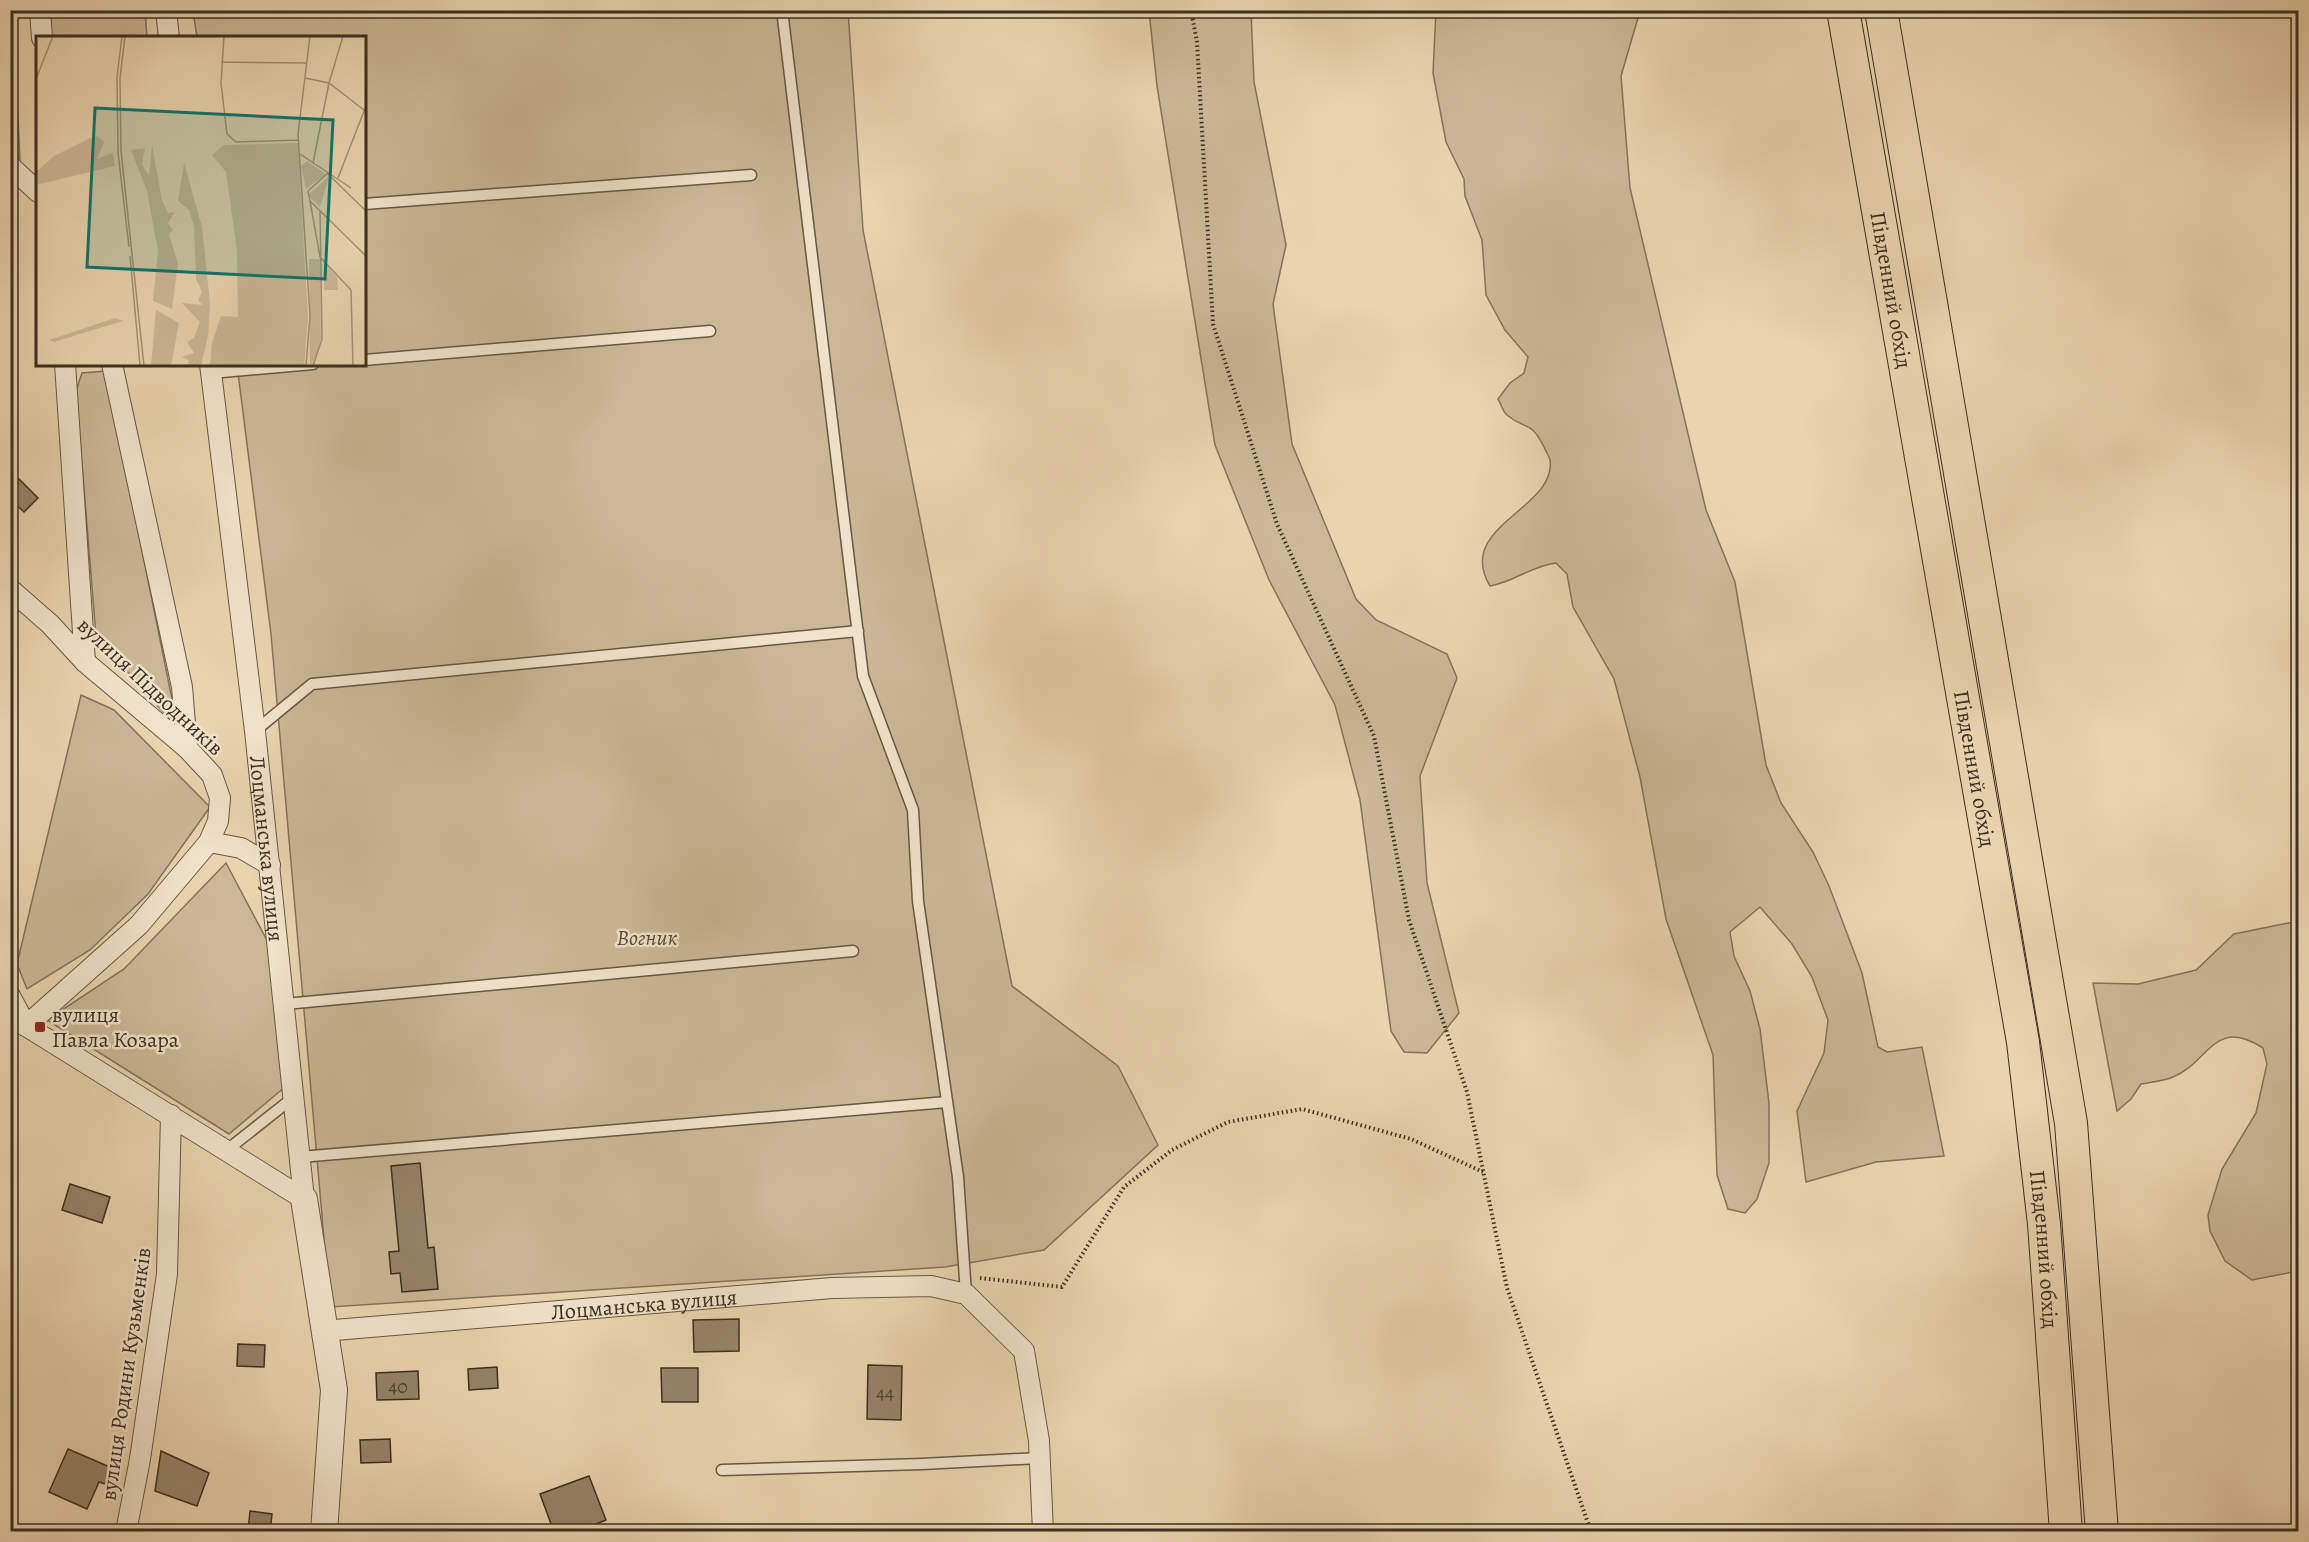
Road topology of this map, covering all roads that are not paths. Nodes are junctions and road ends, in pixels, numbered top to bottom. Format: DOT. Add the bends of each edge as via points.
graph roads {
  1 [pos="40,10"];
  2 [pos="166,10"];
  3 [pos="782,10"];
  4 [pos="1843,10"];
  5 [pos="1881,10"];
  6 [pos="42,36"];
  7 [pos="169,36"];
  8 [pos="10,166"];
  9 [pos="752,174"];
  10 [pos="36,190"];
  11 [pos="366,204"];
  12 [pos="710,331"];
  13 [pos="366,360"];
  14 [pos="65,366"];
  15 [pos="112,366"];
  16 [pos="272,366"];
  17 [pos="210,369"];
  18 [pos="10,589"];
  19 [pos="858,631"];
  20 [pos="85,662"];
  21 [pos="255,731"];
  22 [pos="187,748"];
  23 [pos="209,842"];
  24 [pos="270,865"];
  25 [pos="853,951"];
  26 [pos="10,996"];
  27 [pos="285,1004"];
  28 [pos="18,1022"];
  29 [pos="294,1096"];
  30 [pos="947,1102"];
  31 [pos="171,1115"];
  32 [pos="227,1150"];
  33 [pos="300,1157"];
  34 [pos="304,1199"];
  35 [pos="965,1285"];
  36 [pos="323,1331"];
  37 [pos="1040,1458"];
  38 [pos="722,1470"];
  39 [pos="126,1532"];
  40 [pos="324,1532"];
  41 [pos="1043,1532"];
  42 [pos="2066,1532"];
  43 [pos="2102,1532"];
  1 -- 6 [label="street"];
  2 -- 7 [label="street"];
  3 -- 19 [label="lane"];
  4 -- 42 [label="main road, Південний обхід" via="2022,1042 2044,1224"];
  5 -- 43 [label="main road, Південний обхід" via="2069,1111"];
  8 -- 10 [label="street"];
  9 -- 11 [label="lane"];
  12 -- 13 [label="lane"];
  14 -- 20 [label="street"];
  15 -- 22 [label="street" via="183,687"];
  16 -- 17 [label="lane"];
  17 -- 21 [label="street, Лоцманська вулиця"];
  18 -- 20 [label="street, вулиця Підводників"];
  19 -- 21 [label="lane" via="312,684"];
  19 -- 30 [label="lane" via="863,676 913,810 918,901"];
  20 -- 22 [label="street, вулиця Підводників"];
  21 -- 24 [label="street, Лоцманська вулиця"];
  22 -- 23 [label="street, вулиця Підводників" via="212,775 220,798 218,820"];
  23 -- 24 [label="street" via="241,848"];
  23 -- 28 [label="street" via="139,925"];
  24 -- 27 [label="street, Лоцманська вулиця"];
  25 -- 27 [label="lane"];
  26 -- 28 [label="street"];
  27 -- 29 [label="street, Лоцманська вулиця"];
  28 -- 31 [label="street"];
  29 -- 32 [label="lane"];
  29 -- 33 [label="street, Лоцманська вулиця"];
  30 -- 33 [label="lane"];
  30 -- 35 [label="lane" via="958,1177"];
  31 -- 32 [label="street"];
  31 -- 39 [label="street, вулиця Родини Кузьменків" via="167,1274"];
  32 -- 34 [label="street"];
  33 -- 34 [label="street, Лоцманська вулиця"];
  34 -- 36 [label="street, Лоцманська вулиця"];
  35 -- 36 [label="street, Лоцманська вулиця" via="832,1288"];
  35 -- 37 [label="street" via="1024,1351"];
  36 -- 40 [label="street, Лоцманська вулиця" via="334,1390"];
  37 -- 38 [label="lane"];
  37 -- 41 [label="street"];
}
